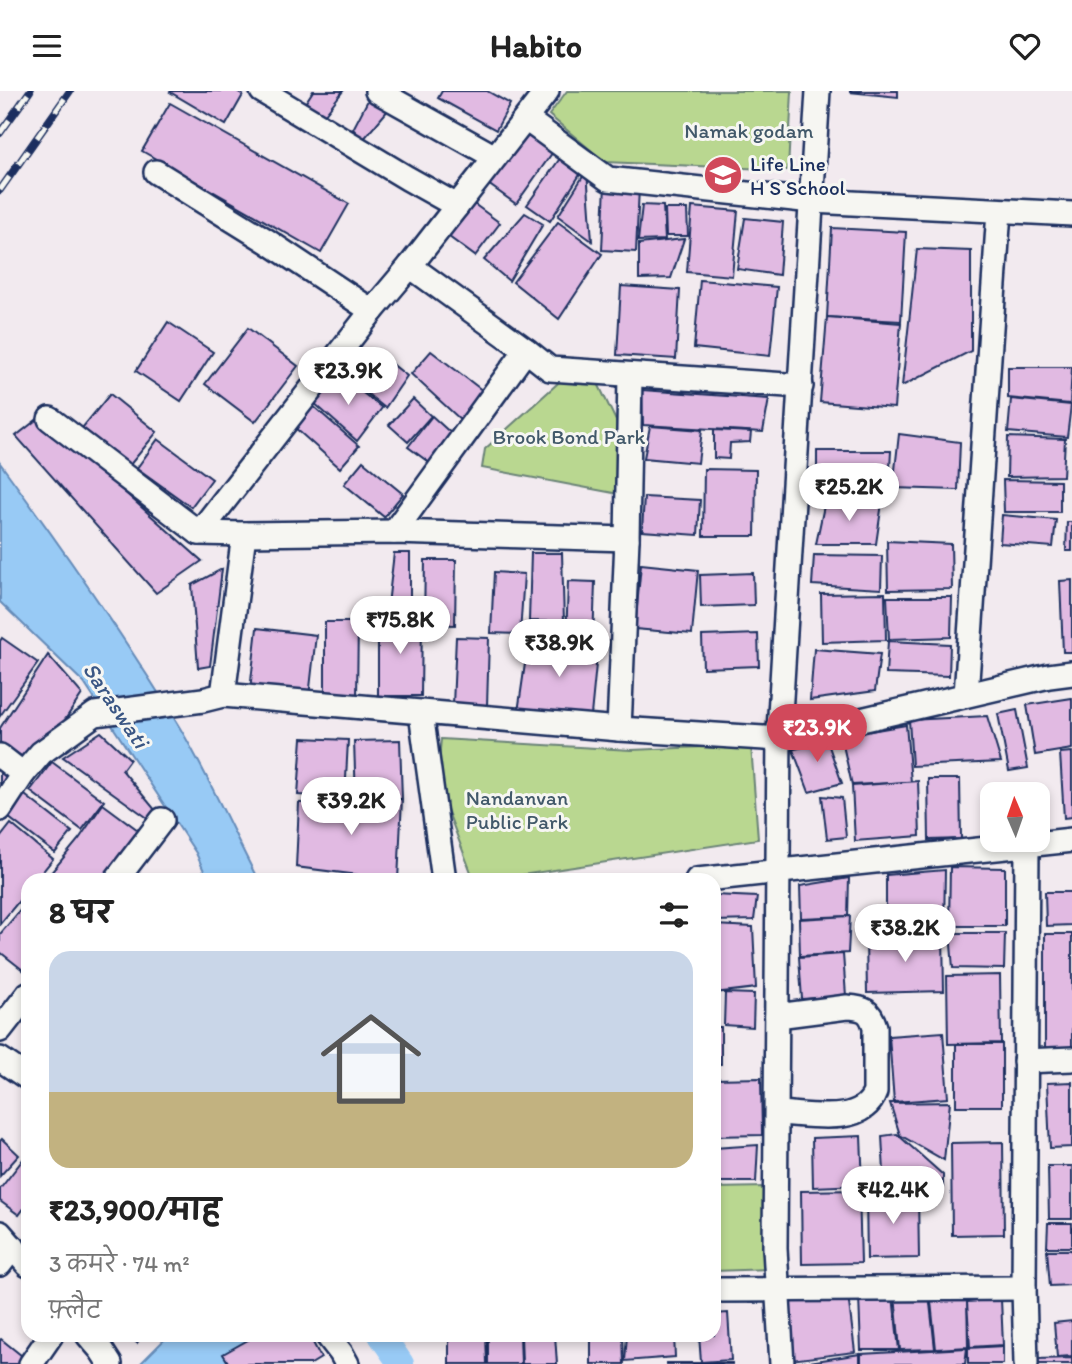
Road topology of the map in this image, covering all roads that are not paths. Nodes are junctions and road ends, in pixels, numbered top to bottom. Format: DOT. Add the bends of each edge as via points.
graph roads {
  1 [pos="262,91"];
  2 [pos="377,91"];
  3 [pos="547,91"];
  4 [pos="818,91"];
  5 [pos="526,119"];
  6 [pos="495,157"];
  7 [pos="156,172"];
  8 [pos="812,201"];
  9 [pos="457,206"];
  10 [pos="999,211"];
  11 [pos="1072,215"];
  12 [pos="410,266"];
  13 [pos="372,311"];
  14 [pos="526,350"];
  15 [pos="630,375"];
  16 [pos="801,386"];
  17 [pos="50,419"];
  18 [pos="394,532"];
  19 [pos="199,533"];
  20 [pos="244,534"];
  21 [pos="627,539"];
  22 [pos="1072,673"];
  23 [pos="967,695"];
  24 [pos="213,697"];
  25 [pos="421,713"];
  26 [pos="619,729"];
  27 [pos="780,739"];
  28 [pos="0,756"];
  29 [pos="23,774"];
  30 [pos="0,809"];
  31 [pos="162,820"];
  32 [pos="1072,840"];
  33 [pos="1050,842"];
  34 [pos="980,850"];
  35 [pos="1027,852"];
  36 [pos="778,872"];
  37 [pos="121,873"];
  38 [pos="443,873"];
  39 [pos="721,878"];
  40 [pos="21,1003"];
  41 [pos="777,1016"];
  42 [pos="0,1030"];
  43 [pos="0,1059"];
  44 [pos="1072,1059"];
  45 [pos="1025,1061"];
  46 [pos="21,1073"];
  47 [pos="777,1113"];
  48 [pos="4,1248"];
  49 [pos="21,1260"];
  50 [pos="1024,1288"];
  51 [pos="721,1290"];
  52 [pos="777,1290"];
  53 [pos="46,1342"];
  54 [pos="330,1342"];
  55 [pos="339,1360"];
  56 [pos="31,1364"];
  57 [pos="782,1364"];
  58 [pos="1026,1364"];
  1 -- 9 [label="street"];
  2 -- 6 [label="street"];
  3 -- 5 [label="street"];
  4 -- 8 [label="street"];
  5 -- 6 [label="street"];
  5 -- 8 [label="street" via="608,179"];
  6 -- 9 [label="street"];
  7 -- 13 [label="street"];
  8 -- 10 [label="street"];
  8 -- 16 [label="street"];
  9 -- 12 [label="street"];
  10 -- 11 [label="street"];
  10 -- 23 [label="street"];
  12 -- 13 [label="street"];
  12 -- 14 [label="street"];
  13 -- 19 [label="street"];
  14 -- 15 [label="street" via="550,369"];
  14 -- 18 [label="street"];
  15 -- 16 [label="street"];
  15 -- 21 [label="street"];
  16 -- 27 [label="street"];
  17 -- 19 [label="street"];
  18 -- 20 [label="street"];
  18 -- 21 [label="street"];
  19 -- 20 [label="street"];
  20 -- 24 [label="street"];
  21 -- 26 [label="street"];
  22 -- 23 [label="street"];
  23 -- 27 [label="street"];
  24 -- 25 [label="street"];
  24 -- 29 [label="street" via="95,714 41,753"];
  25 -- 26 [label="street"];
  25 -- 38 [label="street"];
  26 -- 27 [label="street"];
  27 -- 36 [label="street"];
  28 -- 29 [label="street"];
  29 -- 30 [label="street"];
  31 -- 37 [label="street"];
  32 -- 33 [label="street"];
  34 -- 36 [label="street"];
  35 -- 45 [label="street"];
  36 -- 39 [label="street"];
  36 -- 41 [label="street"];
  40 -- 42 [label="street"];
  41 -- 47 [label="street"];
  41 -- 47 [label="street" via="858,1008 866,1010 875,1027 875,1091 863,1109 837,1116"];
  43 -- 46 [label="street"];
  44 -- 45 [label="street"];
  45 -- 50 [label="street"];
  47 -- 52 [label="street"];
  48 -- 49 [label="street"];
  50 -- 52 [label="street"];
  50 -- 58 [label="street"];
  51 -- 52 [label="street"];
  52 -- 57 [label="street"];
  53 -- 56 [label="street"];
  54 -- 55 [label="street"];
}
